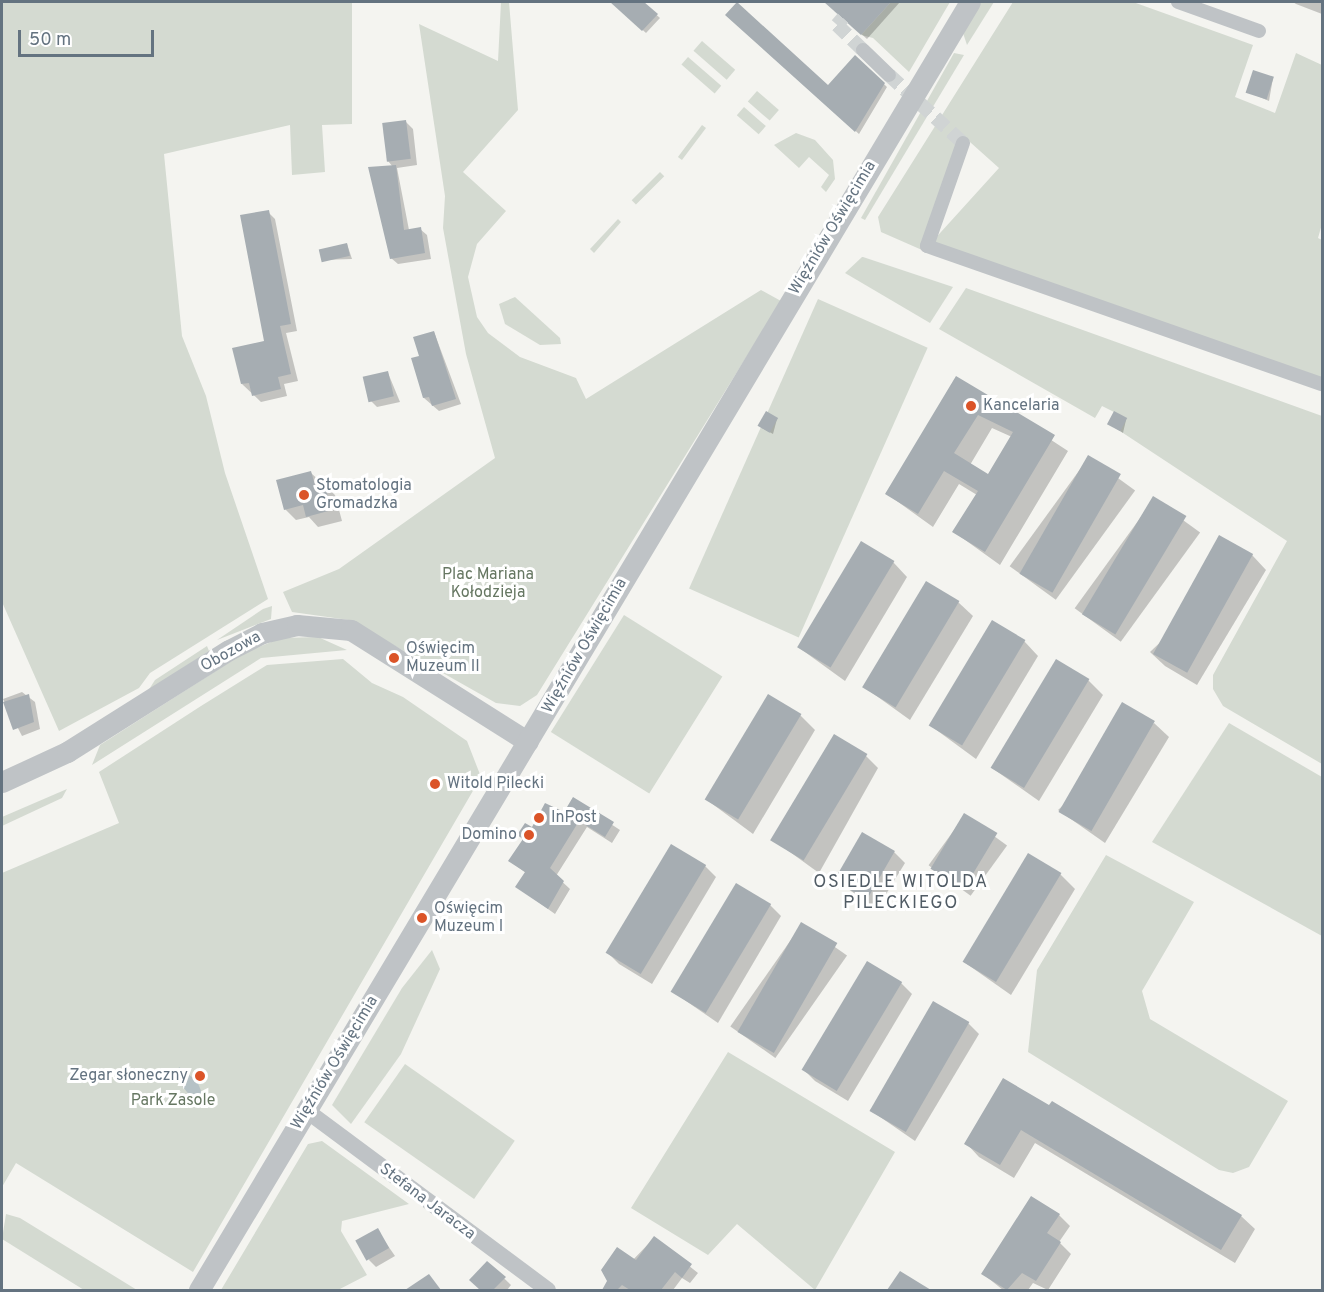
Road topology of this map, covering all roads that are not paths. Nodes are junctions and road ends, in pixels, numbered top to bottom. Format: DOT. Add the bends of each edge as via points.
graph roads {
  1 [pos="970,2"];
  2 [pos="1178,2"];
  3 [pos="1258,30"];
  4 [pos="862,50"];
  5 [pos="889,75"];
  6 [pos="963,143"];
  7 [pos="1323,384"];
  8 [pos="528,742"];
  9 [pos="2,782"];
  10 [pos="307,1111"];
  11 [pos="199,1290"];
  12 [pos="548,1290"];
  1 -- 8 [label="street, Więźniów Oświęcimia"];
  2 -- 3 [label="street"];
  4 -- 5 [label="street"];
  6 -- 7 [label="street" via="927,246"];
  8 -- 9 [label="street, Obozowa" via="351,630 297,625 262,633 229,650 66,752"];
  8 -- 10 [label="street, Więźniów Oświęcimia"];
  10 -- 11 [label="street, Więźniów Oświęcimia"];
  10 -- 12 [label="street, Stefana Jaracza"];
}
